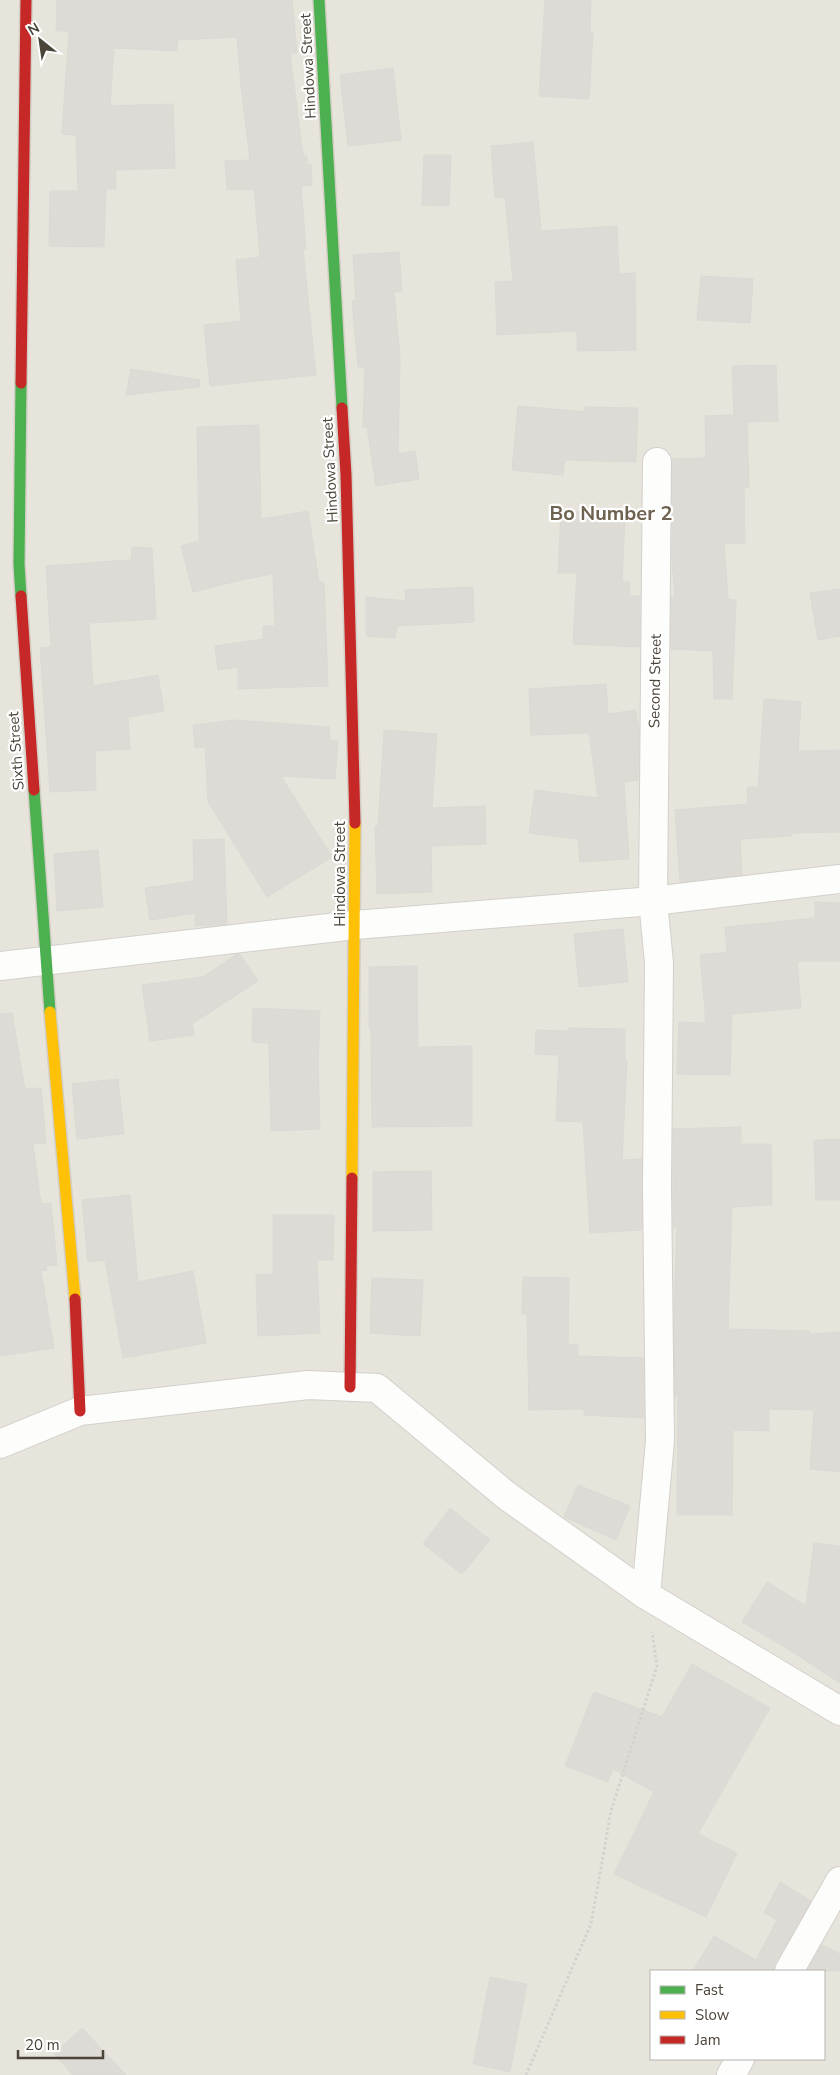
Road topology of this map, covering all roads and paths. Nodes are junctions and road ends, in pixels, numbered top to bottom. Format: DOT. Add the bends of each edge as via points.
graph roads {
  1 [pos="26,0"];
  2 [pos="319,0"];
  3 [pos="657,462"];
  4 [pos="840,879"];
  5 [pos="653,901"];
  6 [pos="355,932"];
  7 [pos="45,960"];
  8 [pos="0,966"];
  9 [pos="350,1387"];
  10 [pos="80,1411"];
  11 [pos="0,1444"];
  12 [pos="646,1594"];
  13 [pos="840,1712"];
  14 [pos="840,1881"];
  15 [pos="790,1970"];
  16 [pos="739,2060"];
  17 [pos="526,2075"];
  18 [pos="731,2075"];
  1 -- 7 [label="street, Sixth Street" via="19,564"];
  2 -- 6 [label="street, Hindowa Street" via="346,475"];
  3 -- 5 [label="street, Second Street"];
  4 -- 5 [label="street"];
  5 -- 6 [label="street"];
  5 -- 12 [label="street, Second Street" via="659,963 660,1441"];
  6 -- 7 [label="street"];
  6 -- 9 [label="street, Hindowa Street"];
  7 -- 8 [label="street"];
  7 -- 10 [label="street, Sixth Street" via="73,1268"];
  9 -- 10 [label="street" via="308,1385"];
  9 -- 12 [label="street" via="377,1388 507,1496"];
  10 -- 11 [label="street"];
  12 -- 13 [label="street"];
  12 -- 17 [label="path" via="657,1666 611,1811 591,1924"];
  14 -- 15 [label="street"];
  16 -- 18 [label="street"];
}
